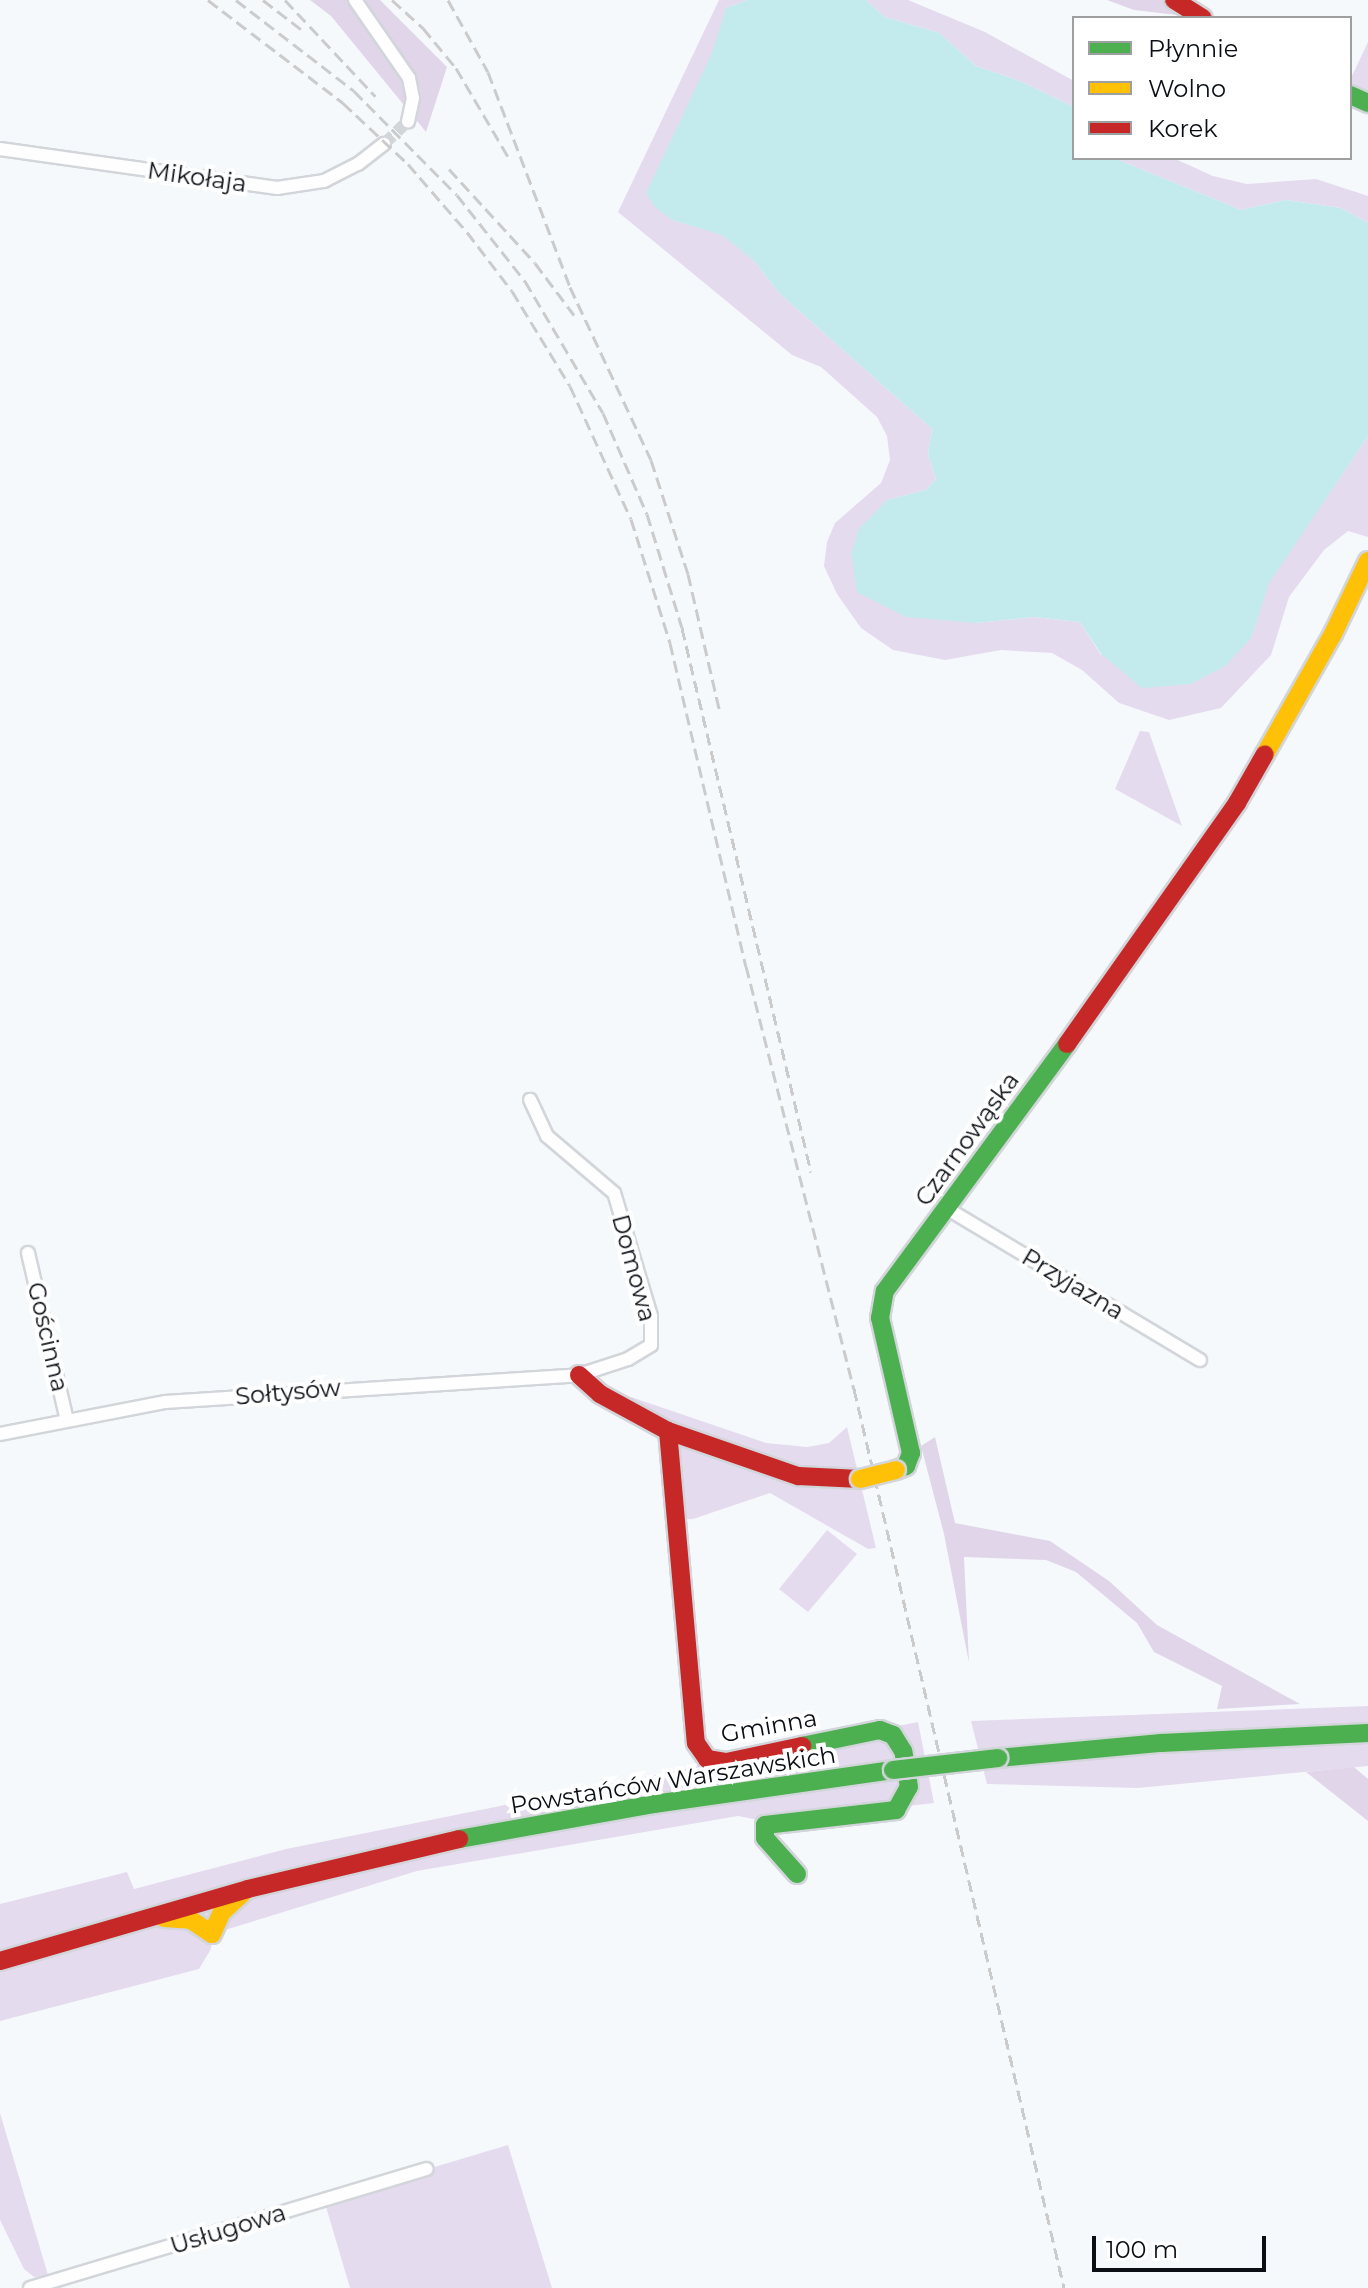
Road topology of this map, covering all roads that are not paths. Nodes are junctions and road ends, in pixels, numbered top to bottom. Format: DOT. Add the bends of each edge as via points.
graph roads {
  1 [pos="355,0"];
  2 [pos="1174,0"];
  3 [pos="1200,16"];
  4 [pos="408,121"];
  5 [pos="384,144"];
  6 [pos="0,149"];
  7 [pos="1368,561"];
  8 [pos="530,1100"];
  9 [pos="946,1208"];
  10 [pos="28,1253"];
  11 [pos="1200,1360"];
  12 [pos="579,1375"];
  13 [pos="67,1420"];
  14 [pos="668,1431"];
  15 [pos="0,1434"];
  16 [pos="1368,1733"];
  17 [pos="797,1874"];
  18 [pos="248,1889"];
  19 [pos="144,1919"];
  20 [pos="0,1961"];
  21 [pos="427,2169"];
  22 [pos="30,2288"];
  1 -- 4 [label="street" via="409,78 413,98"];
  2 -- 3 [label="street"];
  5 -- 6 [label="street, Mikołaja" via="324,181 277,188"];
  7 -- 9 [label="street, Czarnowąska" via="1237,803"];
  8 -- 12 [label="street, Domowa" via="547,1136 614,1193 651,1316 651,1345 628,1359"];
  9 -- 11 [label="street, Przyjazna"];
  9 -- 14 [label="street, Czarnowąska, bridge" via="885,1291 880,1307 911,1453 906,1466 860,1479 798,1476"];
  10 -- 13 [label="street, Gościnna"];
  12 -- 13 [label="street, Sołtysów" via="165,1402"];
  12 -- 14 [label="street, Czarnowąska" via="600,1394"];
  13 -- 15 [label="street, Sołtysów"];
  14 -- 17 [label="street, Gminna" via="701,1754 727,1762 880,1730 893,1735 903,1751 909,1787 896,1810 765,1825 765,1838"];
  16 -- 18 [label="street, Powstańców Warszawskich, bridge" via="1161,1743 893,1770 654,1804 418,1846"];
  18 -- 19 [label="street, Powstańców Warszawskich"];
  18 -- 19 [label="street" via="222,1912 212,1934 191,1920"];
  19 -- 20 [label="street, Powstańców Warszawskich"];
  21 -- 22 [label="street, Usługowa"];
}
